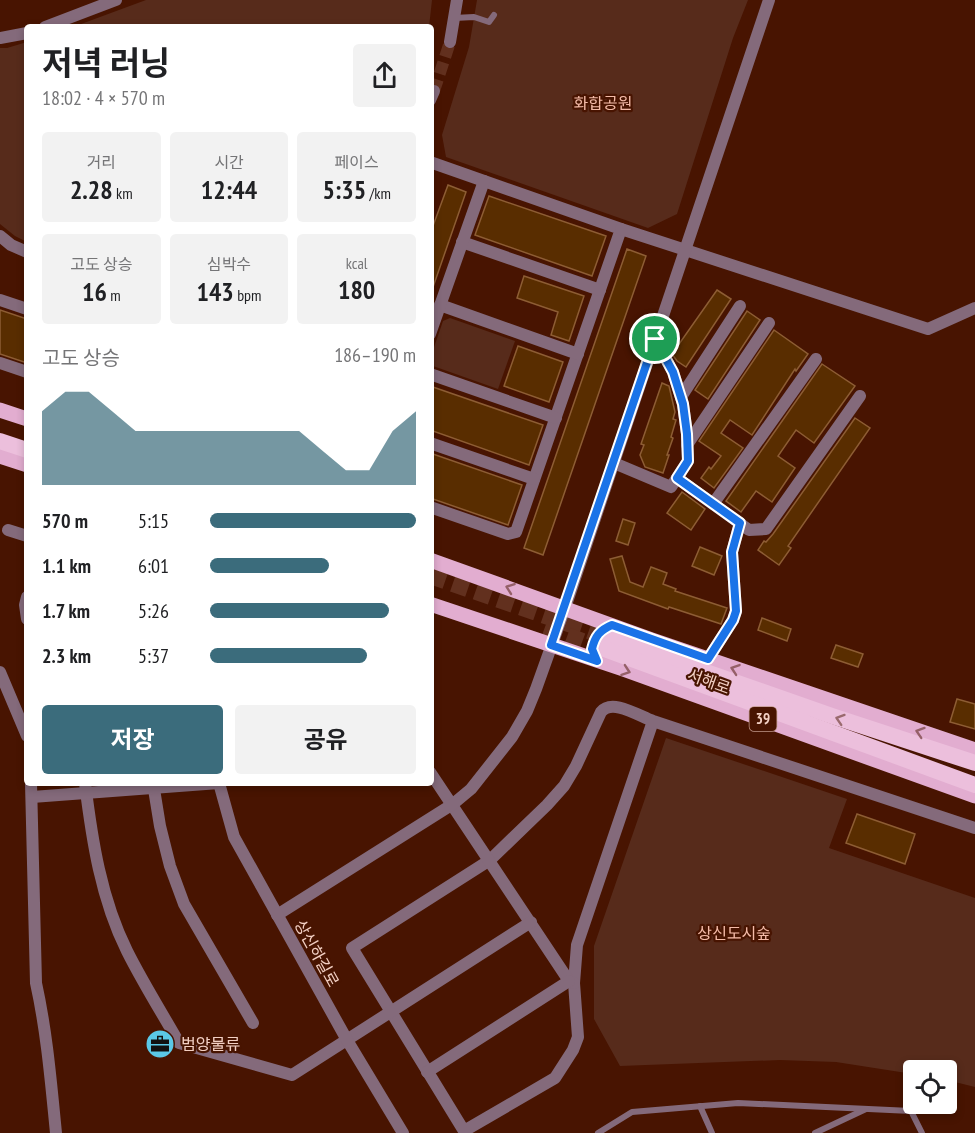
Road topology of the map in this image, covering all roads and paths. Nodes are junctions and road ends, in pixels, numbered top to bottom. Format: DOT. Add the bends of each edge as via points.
graph roads {
  1 [pos="116,0"];
  2 [pos="457,0"];
  3 [pos="769,0"];
  4 [pos="494,15"];
  5 [pos="454,18"];
  6 [pos="53,24"];
  7 [pos="24,34"];
  8 [pos="0,38"];
  9 [pos="450,42"];
  10 [pos="434,163"];
  11 [pos="484,181"];
  12 [pos="621,229"];
  13 [pos="0,236"];
  14 [pos="462,242"];
  15 [pos="685,250"];
  16 [pos="24,251"];
  17 [pos="600,290"];
  18 [pos="0,300"];
  19 [pos="440,305"];
  20 [pos="740,306"];
  21 [pos="24,308"];
  22 [pos="975,308"];
  23 [pos="434,322"];
  24 [pos="769,323"];
  25 [pos="655,339"];
  26 [pos="578,354"];
  27 [pos="816,359"];
  28 [pos="0,363"];
  29 [pos="24,371"];
  30 [pos="434,375"];
  31 [pos="860,396"];
  32 [pos="681,398"];
  33 [pos="0,410"];
  34 [pos="24,418"];
  35 [pos="555,418"];
  36 [pos="0,429"];
  37 [pos="24,437"];
  38 [pos="0,441"];
  39 [pos="434,444"];
  40 [pos="687,445"];
  41 [pos="24,449"];
  42 [pos="0,456"];
  43 [pos="614,463"];
  44 [pos="24,464"];
  45 [pos="677,478"];
  46 [pos="534,479"];
  47 [pos="713,504"];
  48 [pos="434,508"];
  49 [pos="740,523"];
  50 [pos="8,530"];
  51 [pos="24,535"];
  52 [pos="434,561"];
  53 [pos="434,605"];
  54 [pos="565,608"];
  55 [pos="603,642"];
  56 [pos="551,645"];
  57 [pos="708,659"];
  58 [pos="0,672"];
  59 [pos="653,721"];
  60 [pos="24,729"];
  61 [pos="975,750"];
  62 [pos="975,763"];
  63 [pos="434,778"];
  64 [pos="975,785"];
  65 [pos="31,786"];
  66 [pos="153,786"];
  67 [pos="220,786"];
  68 [pos="85,789"];
  69 [pos="975,796"];
  70 [pos="32,797"];
  71 [pos="453,804"];
  72 [pos="975,828"];
  73 [pos="490,860"];
  74 [pos="277,915"];
  75 [pos="531,922"];
  76 [pos="572,982"];
  77 [pos="391,1012"];
  78 [pos="252,1023"];
  79 [pos="347,1040"];
  80 [pos="427,1072"];
  81 [pos="700,1106"];
  82 [pos="868,1109"];
  83 [pos="56,1133"];
  84 [pos="403,1133"];
  85 [pos="598,1133"];
  86 [pos="712,1133"];
  87 [pos="815,1133"];
  88 [pos="922,1133"];
  1 -- 6 [label="street"];
  2 -- 5 [label="street"];
  3 -- 15 [label="street"];
  4 -- 5 [label="lane" via="489,22 474,16"];
  5 -- 9 [label="street"];
  7 -- 8 [label="street"];
  10 -- 11 [label="street"];
  11 -- 12 [label="street"];
  11 -- 14 [label="street"];
  12 -- 15 [label="street"];
  12 -- 17 [label="street"];
  13 -- 16 [label="street"];
  14 -- 17 [label="street"];
  14 -- 19 [label="street"];
  15 -- 22 [label="street" via="928,329"];
  15 -- 25 [label="street"];
  17 -- 26 [label="street"];
  18 -- 21 [label="street"];
  19 -- 23 [label="street"];
  19 -- 26 [label="street"];
  20 -- 32 [label="street"];
  24 -- 40 [label="street"];
  25 -- 32 [label="street" via="673,372"];
  25 -- 43 [label="street"];
  26 -- 35 [label="street"];
  27 -- 47 [label="street"];
  28 -- 29 [label="street"];
  30 -- 35 [label="street"];
  31 -- 49 [label="street" via="766,529 749,530"];
  32 -- 40 [label="street"];
  33 -- 34 [label="main road"];
  35 -- 46 [label="street"];
  36 -- 37 [label="highway"];
  38 -- 41 [label="highway"];
  39 -- 46 [label="street"];
  40 -- 45 [label="street" via="688,461"];
  42 -- 44 [label="main road"];
  43 -- 45 [label="street" via="671,487"];
  43 -- 54 [label="street"];
  45 -- 47 [label="street"];
  46 -- 48 [label="street" via="514,534"];
  47 -- 49 [label="street"];
  49 -- 57 [label="street" via="732,552 736,611"];
  50 -- 51 [label="street"];
  54 -- 52 [label="main road, 서해로 / 39, one-way"];
  53 -- 56 [label="main road, 서해로 / 39"];
  54 -- 55 [label="main road, 서해로 / 39"];
  54 -- 56 [label="street"];
  55 -- 56 [label="main road, 서해로 / 39"];
  55 -- 57 [label="main road, 서해로 / 39"];
  62 -- 55 [label="highway, 서해로 / 39, one-way"];
  55 -- 64 [label="highway, 서해로 / 39"];
  55 -- 69 [label="main road, 서해로 / 39, one-way"];
  56 -- 71 [label="street" via="527,711 512,737 471,789"];
  61 -- 57 [label="main road, 서해로 / 39, one-way"];
  58 -- 60 [label="street"];
  59 -- 72 [label="street"];
  59 -- 73 [label="street" via="613,705 603,709 564,786"];
  59 -- 76 [label="street" via="577,945"];
  63 -- 71 [label="street"];
  65 -- 70 [label="street"];
  66 -- 68 [label="street"];
  66 -- 78 [label="street" via="170,866 184,904"];
  67 -- 74 [label="street, 상신하길로" via="234,837"];
  68 -- 70 [label="street"];
  68 -- 79 [label="street" via="97,863 112,914 127,951 179,1043 292,1075"];
  70 -- 83 [label="street" via="36,983"];
  71 -- 73 [label="street"];
  71 -- 74 [label="street"];
  73 -- 75 [label="street"];
  73 -- 77 [label="street" via="352,948"];
  74 -- 79 [label="street, 상신하길로"];
  75 -- 76 [label="street"];
  75 -- 77 [label="street"];
  76 -- 80 [label="street"];
  76 -- 80 [label="street" via="578,1036 555,1078 464,1131"];
  77 -- 79 [label="street"];
  77 -- 80 [label="street"];
  79 -- 84 [label="street, 상신하길로"];
  81 -- 82 [label="lane" via="738,1103"];
  81 -- 85 [label="lane" via="632,1112"];
  81 -- 86 [label="lane"];
  82 -- 87 [label="lane"];
  82 -- 88 [label="lane" via="911,1111"];
}
